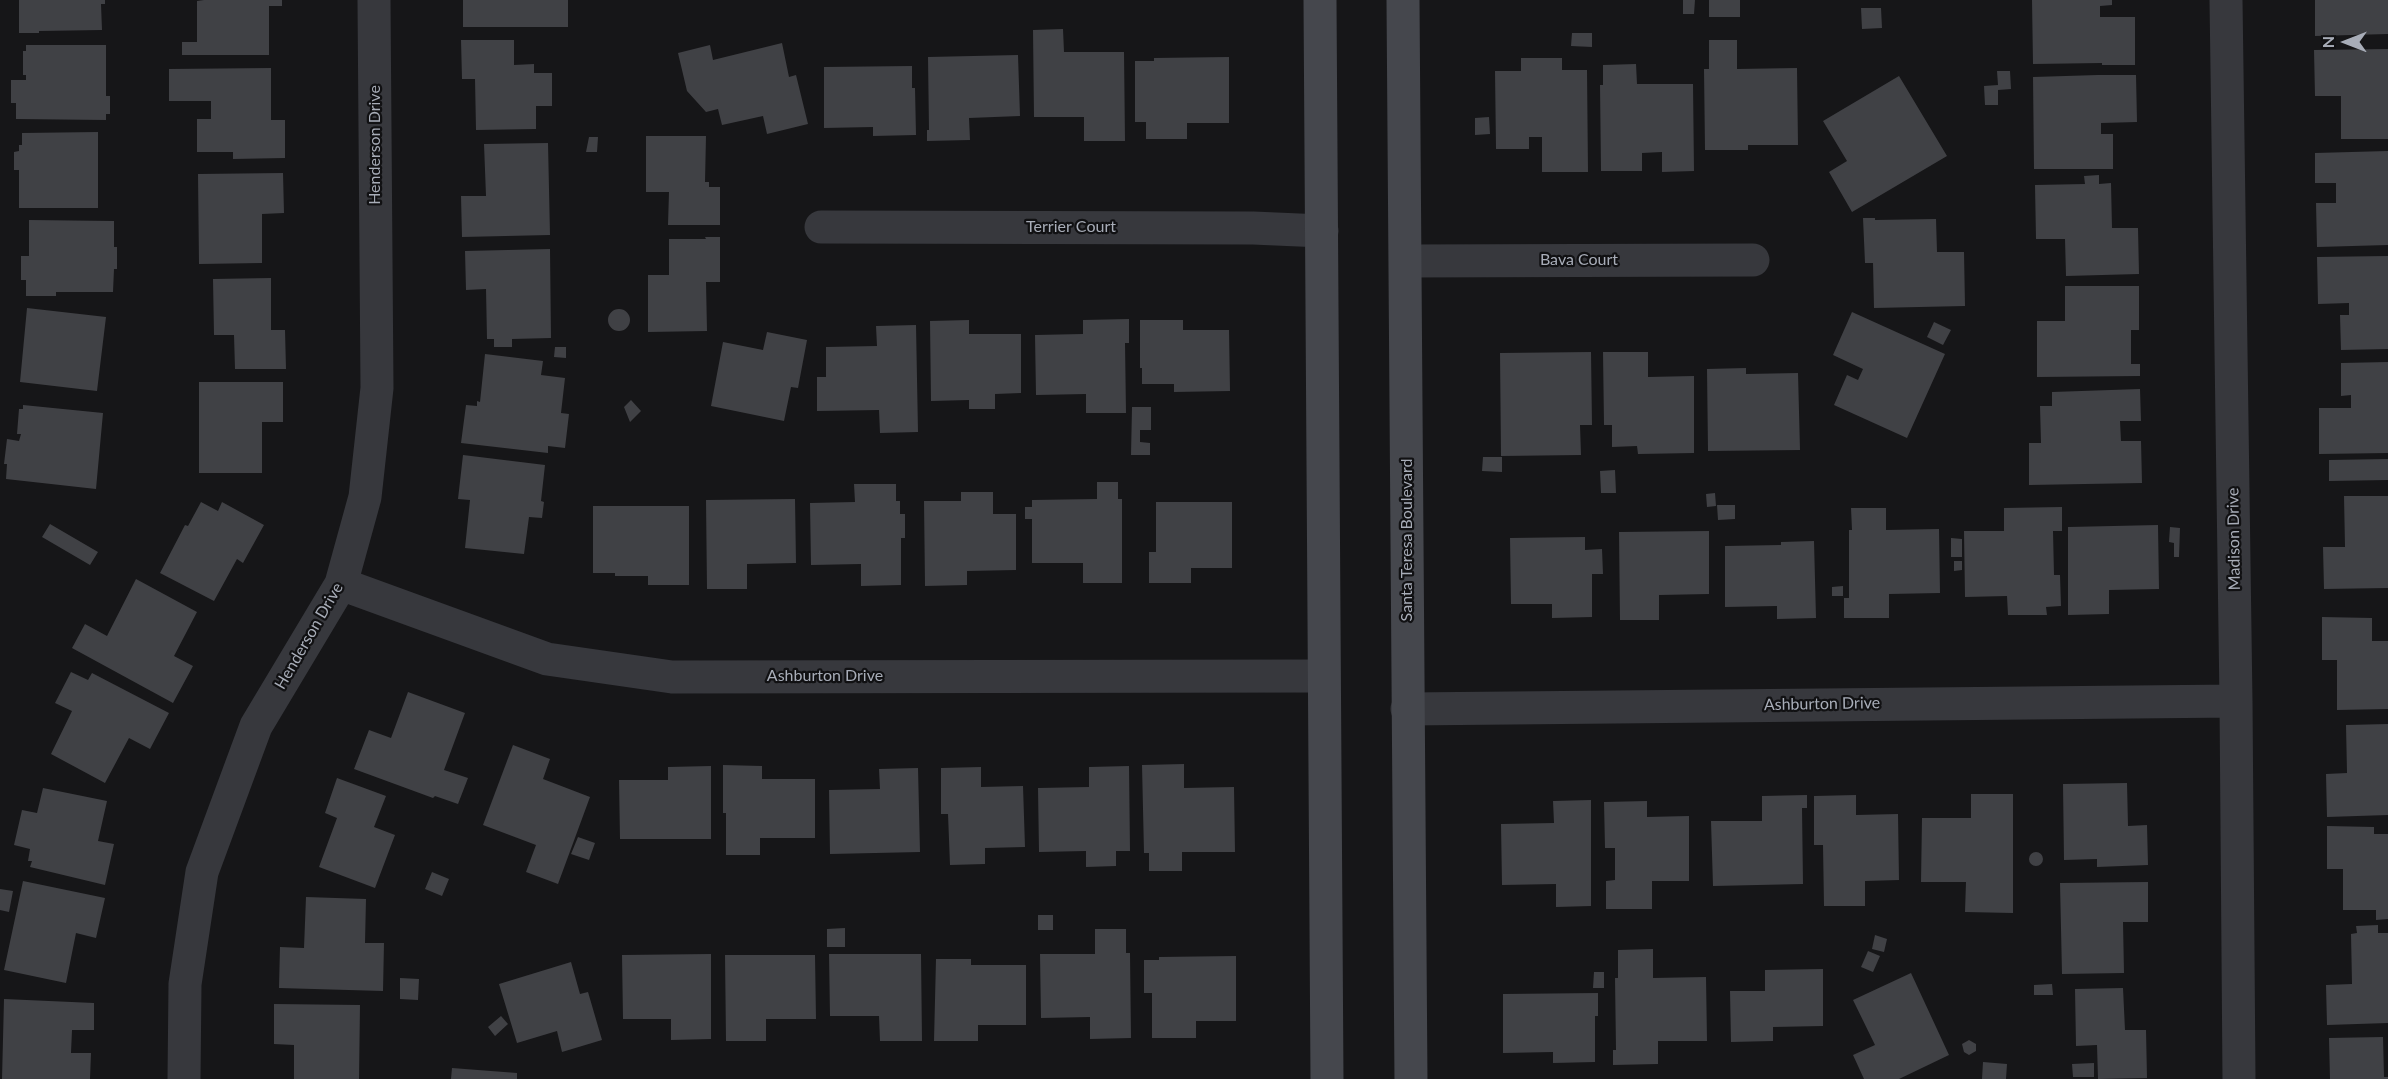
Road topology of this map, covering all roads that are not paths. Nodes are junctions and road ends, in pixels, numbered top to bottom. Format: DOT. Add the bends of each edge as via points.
graph roads {
  1 [pos="374,0"];
  2 [pos="1320,0"];
  3 [pos="1403,0"];
  4 [pos="2226,0"];
  5 [pos="821,227"];
  6 [pos="1322,231"];
  7 [pos="1753,260"];
  8 [pos="1406,261"];
  9 [pos="340,584"];
  10 [pos="1323,676"];
  11 [pos="2236,701"];
  12 [pos="1407,709"];
  13 [pos="184,1079"];
  14 [pos="1327,1079"];
  15 [pos="1411,1079"];
  16 [pos="2239,1079"];
  1 -- 9 [label="street, Henderson Drive" via="377,388 365,497"];
  2 -- 6 [label="main road"];
  3 -- 8 [label="main road, Santa Teresa Boulevard"];
  4 -- 11 [label="street, Madison Drive"];
  5 -- 6 [label="street, Terrier Court"];
  6 -- 10 [label="main road"];
  7 -- 8 [label="street, Bava Court"];
  8 -- 12 [label="main road, Santa Teresa Boulevard"];
  9 -- 10 [label="street, Ashburton Drive" via="547,659 672,677"];
  9 -- 13 [label="street, Henderson Drive" via="256,726 202,872 185,984"];
  10 -- 14 [label="main road"];
  11 -- 12 [label="street, Ashburton Drive"];
  11 -- 16 [label="street, Madison Drive"];
  12 -- 15 [label="main road, Santa Teresa Boulevard"];
}
